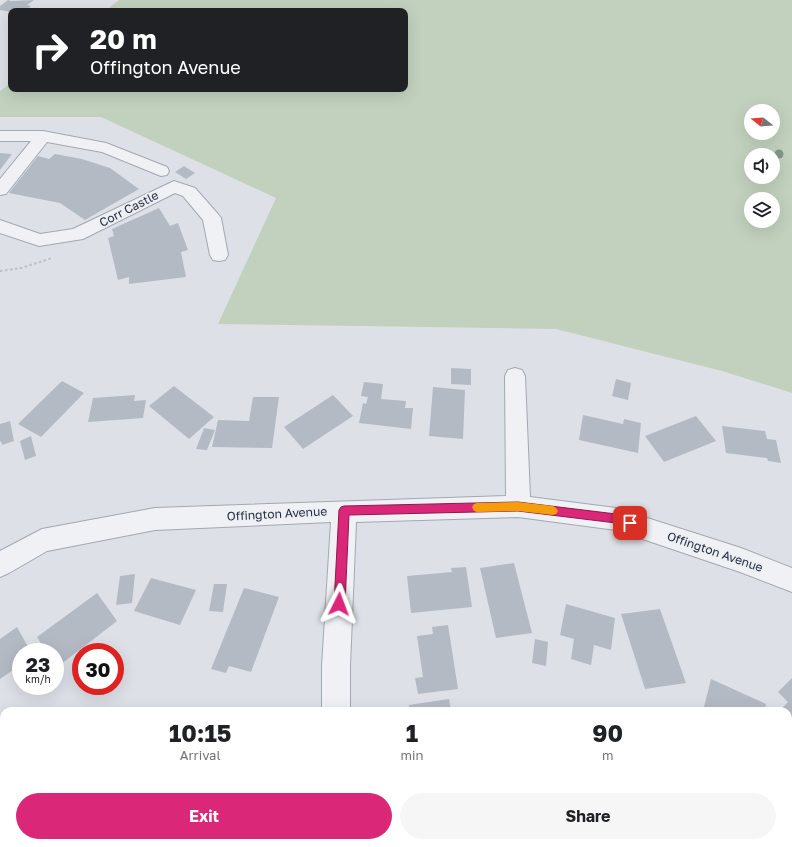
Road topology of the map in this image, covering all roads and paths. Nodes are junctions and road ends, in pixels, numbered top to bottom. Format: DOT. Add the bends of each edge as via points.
graph roads {
  1 [pos="0,136"];
  2 [pos="43,136"];
  3 [pos="162,171"];
  4 [pos="0,190"];
  5 [pos="0,226"];
  6 [pos="219,255"];
  7 [pos="514,376"];
  8 [pos="518,506"];
  9 [pos="344,510"];
  10 [pos="0,565"];
  11 [pos="792,580"];
  12 [pos="336,707"];
  1 -- 2 [label="street, Corr Castle"];
  2 -- 3 [label="street, Corr Castle" via="106,148"];
  2 -- 4 [label="street"];
  5 -- 6 [label="street, Corr Castle" via="39,240 77,235 174,186 189,192 212,218"];
  7 -- 8 [label="street"];
  8 -- 9 [label="street, Offington Avenue"];
  8 -- 11 [label="street, Offington Avenue" via="616,519 741,560"];
  9 -- 10 [label="street, Offington Avenue" via="155,519 42,540"];
  9 -- 12 [label="street"];
}
